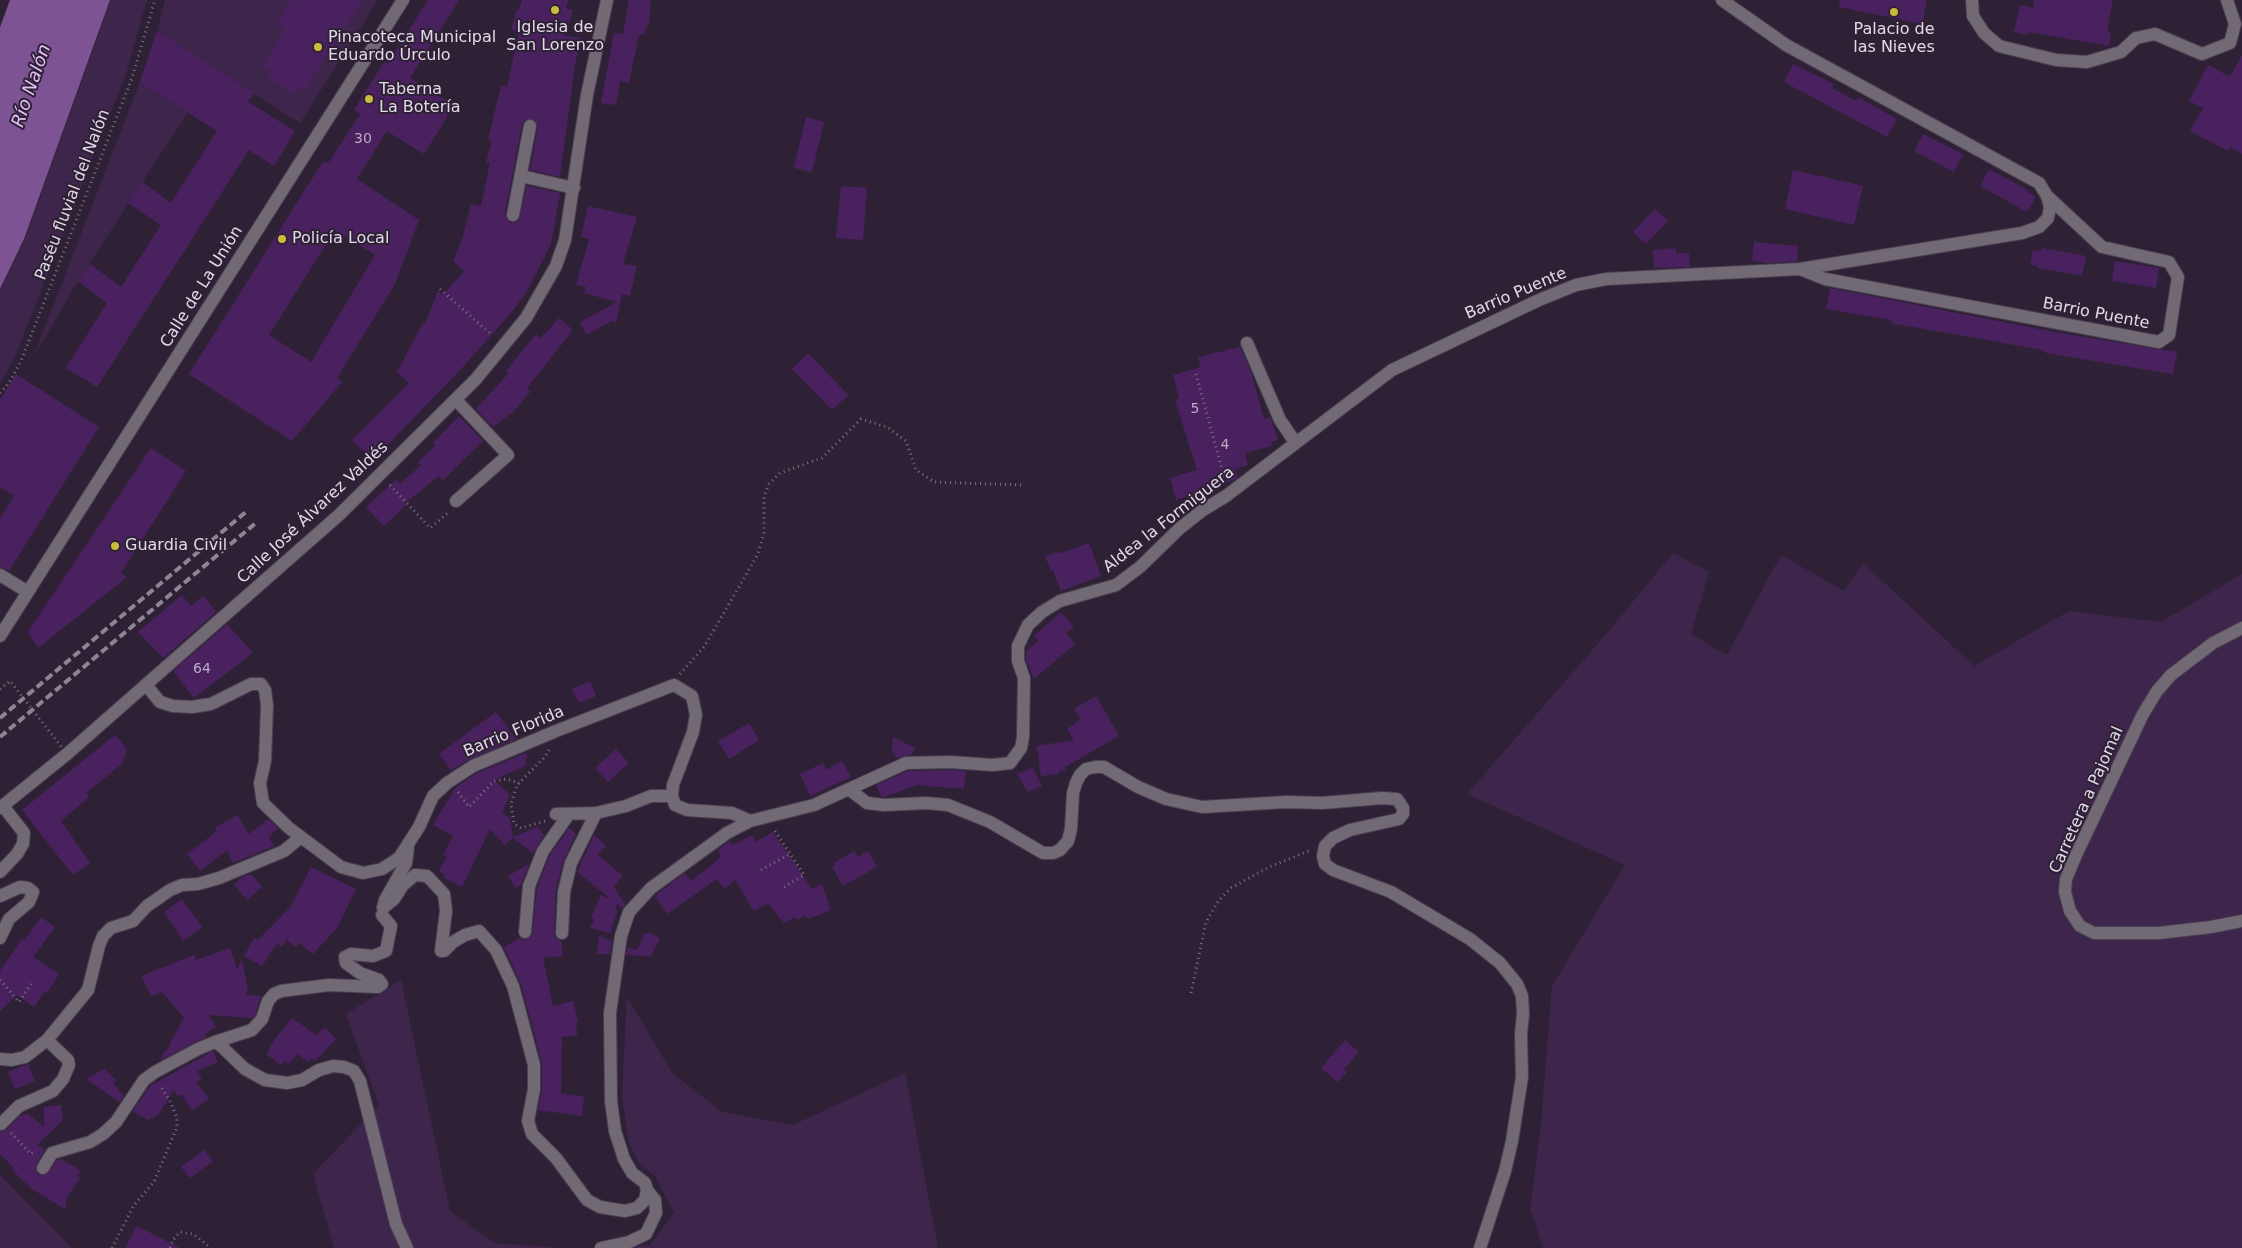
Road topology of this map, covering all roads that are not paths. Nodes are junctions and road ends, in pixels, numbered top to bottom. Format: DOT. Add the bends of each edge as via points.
graph roads {
  1 [pos="403,0"];
  2 [pos="607,0"];
  3 [pos="1722,0"];
  4 [pos="1972,0"];
  5 [pos="2227,0"];
  6 [pos="530,126"];
  7 [pos="521,176"];
  8 [pos="574,188"];
  9 [pos="2047,196"];
  10 [pos="512,215"];
  11 [pos="1800,269"];
  12 [pos="1247,343"];
  13 [pos="456,400"];
  14 [pos="1299,439"];
  15 [pos="456,501"];
  16 [pos="0,574"];
  17 [pos="28,592"];
  18 [pos="2242,628"];
  19 [pos="0,636"];
  20 [pos="146,686"];
  21 [pos="850,790"];
  22 [pos="672,796"];
  23 [pos="2,807"];
  24 [pos="596,813"];
  25 [pos="750,821"];
  26 [pos="301,837"];
  27 [pos="408,843"];
  28 [pos="0,872"];
  29 [pos="0,896"];
  30 [pos="382,915"];
  31 [pos="2242,921"];
  32 [pos="525,932"];
  33 [pos="562,933"];
  34 [pos="0,938"];
  35 [pos="48,1040"];
  36 [pos="214,1042"];
  37 [pos="0,1059"];
  38 [pos="1,1124"];
  39 [pos="45,1165"];
  40 [pos="647,1190"];
  41 [pos="407,1248"];
  42 [pos="601,1248"];
  43 [pos="1480,1248"];
  1 -- 17 [label="street, Calle de La Unión"];
  2 -- 8 [label="street, Calle José Álvarez Valdés" via="587,95"];
  3 -- 9 [label="street, Barrio Puente" via="1786,45 2026,174 2039,183"];
  4 -- 5 [label="street" via="1973,16 1984,33 1999,46 2056,60 2087,62 2121,52 2136,38 2155,34 2202,54 2230,43 2235,24"];
  6 -- 7 [label="street"];
  7 -- 8 [label="street"];
  7 -- 10 [label="street"];
  8 -- 13 [label="street, Calle José Álvarez Valdés" via="565,240 556,266 526,318"];
  9 -- 11 [label="street, Barrio Puente" via="2048,218 2039,227 2022,233"];
  9 -- 11 [label="street, Barrio Puente" via="2102,247 2169,262 2178,277 2169,335 2159,342 1825,279"];
  11 -- 14 [label="street, Barrio Puente" via="1606,280 1576,285 1392,370"];
  12 -- 14 [label="street" via="1280,420"];
  13 -- 15 [label="street" via="508,455"];
  13 -- 20 [label="street, Calle José Álvarez Valdés" via="332,522"];
  14 -- 21 [label="street, Aldea la Formiguera" via="1180,528 1140,567 1116,585 1060,601 1028,625 1018,646 1024,685 1023,737 1014,760 1004,765 906,764"];
  16 -- 17 [label="street"];
  17 -- 19 [label="street, Calle de La Unión"];
  18 -- 31 [label="street, Carretera a Pajomal" via="2213,643 2171,675 2157,691 2077,854 2066,879 2065,892 2070,912 2080,926 2094,933 2159,933"];
  20 -- 23 [label="street, Calle José Álvarez Valdés"];
  20 -- 26 [label="street, Barrio Florida" via="160,702 192,707 211,704 251,684 261,684 267,705 265,761 260,783 263,803"];
  21 -- 25 [label="street, Aldea la Formiguera" via="792,812"];
  21 -- 43 [label="street" via="867,803 884,806 926,802 948,805 990,822 1043,852 1053,853 1068,841 1076,783 1080,775 1095,767 1104,767 1138,788 1166,799 1202,807 1397,799 1403,814 1399,820 1350,830 1333,838 1325,846 1325,864 1391,892 1488,951 1517,984 1522,996 1522,1077 1513,1132 1505,1171"];
  22 -- 24 [label="street" via="651,796"];
  22 -- 25 [label="street" via="675,806 687,810 732,813"];
  22 -- 27 [label="street, Barrio Florida" via="696,715 692,696 674,685 473,766 433,796"];
  23 -- 28 [label="street" via="24,833 23,844 17,854"];
  24 -- 32 [label="street" via="563,814 543,850 529,886"];
  24 -- 33 [label="street" via="571,863 564,892"];
  25 -- 40 [label="street, Aldea la Formiguera" via="727,833 651,888 629,912 620,936 610,1013 610,1101 624,1159 632,1173 645,1183"];
  26 -- 27 [label="street, Barrio Florida" via="341,867 363,873 382,869 399,858"];
  26 -- 35 [label="street" via="284,851 219,878 170,890 133,921 111,928 99,946 88,990"];
  27 -- 40 [label="street" via="406,863 385,900 384,908 415,875 427,876 444,894 446,911 441,951 465,935 479,931 496,950 513,986 534,1065 528,1121 532,1134 556,1158 587,1200 600,1207 625,1211 637,1208 645,1200"];
  29 -- 34 [label="street" via="20,887 33,892 29,902 9,919"];
  30 -- 36 [label="street" via="391,926 386,951 373,956 351,954 346,957 346,962 360,973 382,984 378,987 329,984 281,991 268,1001 262,1019 252,1030"];
  35 -- 37 [label="street" via="25,1057"];
  35 -- 38 [label="street" via="68,1060 68,1071 54,1090 19,1106"];
  36 -- 39 [label="street" via="152,1074 104,1134 90,1142 52,1152"];
  36 -- 41 [label="street" via="245,1069 265,1080 287,1083 302,1080 332,1066 354,1072 367,1102 396,1224"];
  40 -- 42 [label="street, Aldea la Formiguera" via="655,1200 656,1213 646,1234 629,1242"];
}
